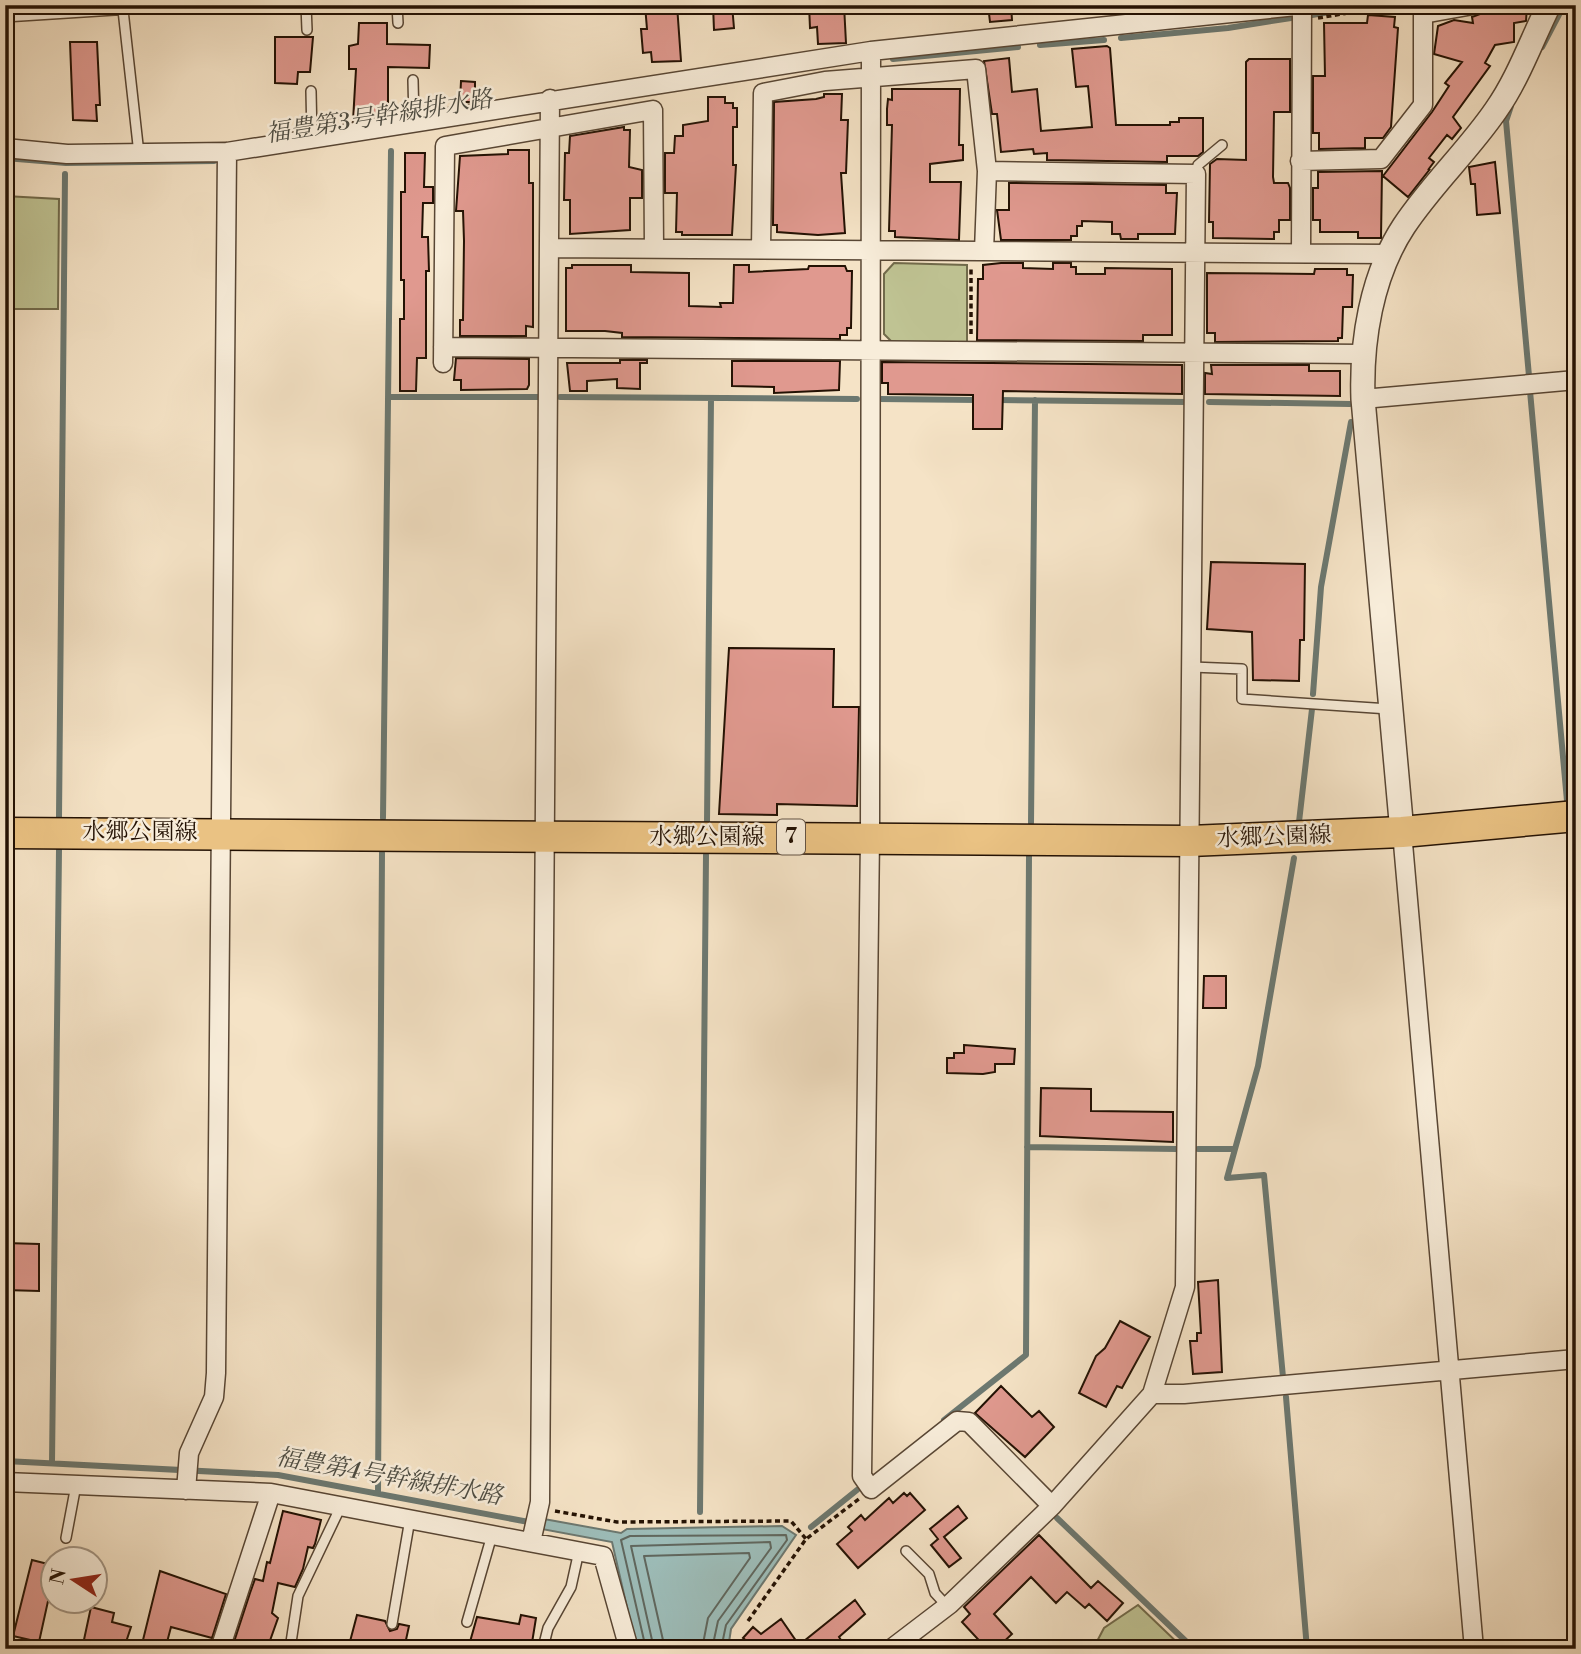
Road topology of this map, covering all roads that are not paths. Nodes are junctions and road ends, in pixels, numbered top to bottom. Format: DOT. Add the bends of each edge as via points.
graph roads {
  1 [pos="193,5"];
  2 [pos="306,5"];
  3 [pos="397,5"];
  4 [pos="1473,5"];
  5 [pos="1549,5"];
  6 [pos="1304,6"];
  7 [pos="122,10"];
  8 [pos="5,17"];
  9 [pos="398,23"];
  10 [pos="307,30"];
  11 [pos="872,51"];
  12 [pos="872,79"];
  13 [pos="413,80"];
  14 [pos="311,91"];
  15 [pos="550,99"];
  16 [pos="414,122"];
  17 [pos="550,127"];
  18 [pos="312,139"];
  19 [pos="1222,145"];
  20 [pos="5,148"];
  21 [pos="227,152"];
  22 [pos="139,154"];
  23 [pos="1300,161"];
  24 [pos="987,171"];
  25 [pos="1196,174"];
  26 [pos="551,247"];
  27 [pos="654,248"];
  28 [pos="761,249"];
  29 [pos="870,250"];
  30 [pos="978,251"];
  31 [pos="1195,253"];
  32 [pos="1301,253"];
  33 [pos="1389,254"];
  34 [pos="550,348"];
  35 [pos="869,349"];
  36 [pos="1196,353"];
  37 [pos="1361,354"];
  38 [pos="1576,380"];
  39 [pos="1363,399"];
  40 [pos="1192,667"];
  41 [pos="1391,709"];
  42 [pos="1576,816"];
  43 [pos="222,832"];
  44 [pos="1402,832"];
  45 [pos="5,833"];
  46 [pos="546,837"];
  47 [pos="870,837"];
  48 [pos="1190,841"];
  49 [pos="1576,1359"];
  50 [pos="1449,1371"];
  51 [pos="1152,1394"];
  52 [pos="5,1482"];
  53 [pos="76,1485"];
  54 [pos="186,1486"];
  55 [pos="271,1493"];
  56 [pos="341,1506"];
  57 [pos="1052,1506"];
  58 [pos="411,1519"];
  59 [pos="492,1535"];
  60 [pos="66,1538"];
  61 [pos="532,1538"];
  62 [pos="579,1551"];
  63 [pos="906,1551"];
  64 [pos="947,1606"];
  65 [pos="467,1622"];
  66 [pos="392,1624"];
  67 [pos="5,1647"];
  68 [pos="543,1648"];
  69 [pos="11,1649"];
  70 [pos="219,1649"];
  71 [pos="290,1649"];
  72 [pos="629,1649"];
  73 [pos="891,1649"];
  74 [pos="1474,1649"];
  1 -- 7 [label="lane"];
  2 -- 10 [label="lane"];
  3 -- 9 [label="lane"];
  4 -- 23 [label="street" via="1423,13 1423,105 1381,159"];
  5 -- 33 [label="street" via="1498,108 1404,226"];
  6 -- 11 [label="street"];
  6 -- 23 [label="street"];
  7 -- 8 [label="lane"];
  7 -- 22 [label="lane"];
  11 -- 12 [label="street"];
  11 -- 15 [label="street"];
  12 -- 24 [label="street" via="976,69"];
  12 -- 28 [label="street" via="825,81 763,93"];
  12 -- 29 [label="street"];
  13 -- 16 [label="lane"];
  14 -- 18 [label="lane"];
  15 -- 16 [label="street"];
  15 -- 17 [label="street"];
  16 -- 18 [label="street"];
  17 -- 26 [label="street"];
  17 -- 27 [label="street" via="653,110"];
  17 -- 34 [label="street" via="445,146 443,355"];
  18 -- 21 [label="street"];
  19 -- 25 [label="lane" via="1198,164"];
  20 -- 22 [label="street"];
  21 -- 22 [label="street"];
  21 -- 43 [label="street"];
  23 -- 32 [label="street"];
  24 -- 25 [label="street"];
  24 -- 30 [label="street"];
  25 -- 31 [label="street"];
  26 -- 27 [label="street"];
  26 -- 34 [label="street"];
  27 -- 28 [label="street"];
  28 -- 29 [label="street"];
  29 -- 30 [label="street"];
  29 -- 35 [label="street"];
  30 -- 31 [label="street"];
  31 -- 32 [label="street"];
  31 -- 36 [label="street"];
  32 -- 33 [label="street"];
  33 -- 37 [label="street"];
  34 -- 35 [label="street"];
  34 -- 46 [label="street"];
  35 -- 36 [label="street"];
  35 -- 47 [label="street" via="873,399"];
  36 -- 37 [label="street"];
  36 -- 40 [label="street"];
  37 -- 39 [label="street"];
  38 -- 39 [label="street"];
  39 -- 41 [label="street"];
  40 -- 41 [label="lane" via="1242,669 1242,699"];
  40 -- 48 [label="street"];
  41 -- 44 [label="street"];
  42 -- 44 [label="main road, 水郷公園線 / 7"];
  43 -- 45 [label="main road, 水郷公園線 / 7"];
  43 -- 46 [label="main road, 水郷公園線 / 7"];
  43 -- 54 [label="street" via="216,1373 214,1397 188,1458"];
  44 -- 48 [label="main road, 水郷公園線 / 7"];
  44 -- 50 [label="street"];
  46 -- 47 [label="main road, 水郷公園線 / 7"];
  46 -- 61 [label="street" via="538,1509"];
  47 -- 48 [label="main road, 水郷公園線 / 7"];
  47 -- 57 [label="street" via="862,1476 871,1489 957,1421 969,1422"];
  48 -- 51 [label="street" via="1185,1287"];
  49 -- 50 [label="street"];
  50 -- 51 [label="street"];
  50 -- 74 [label="street"];
  51 -- 57 [label="street"];
  52 -- 53 [label="street"];
  53 -- 54 [label="street"];
  53 -- 60 [label="lane"];
  54 -- 55 [label="street"];
  55 -- 56 [label="street"];
  55 -- 70 [label="street"];
  56 -- 58 [label="street"];
  56 -- 71 [label="lane" via="298,1596"];
  57 -- 64 [label="street"];
  58 -- 59 [label="street"];
  58 -- 66 [label="lane"];
  59 -- 61 [label="street"];
  59 -- 65 [label="lane"];
  61 -- 62 [label="street"];
  62 -- 68 [label="lane" via="571,1587 548,1628"];
  62 -- 72 [label="street" via="603,1556"];
  63 -- 64 [label="lane" via="929,1574 935,1593"];
  64 -- 73 [label="street"];
  67 -- 69 [label="street"];
}
